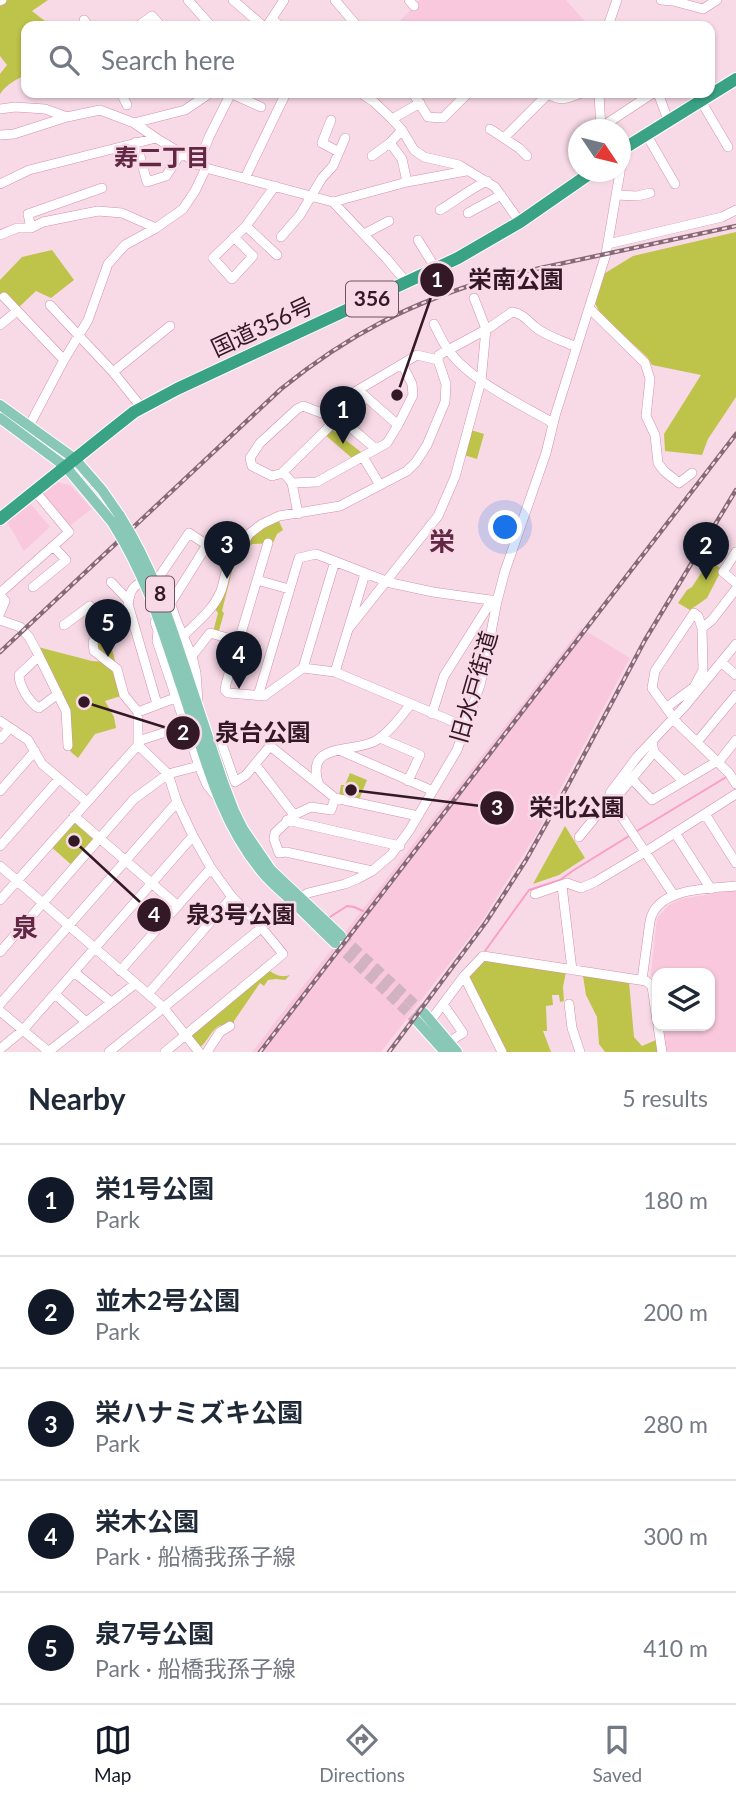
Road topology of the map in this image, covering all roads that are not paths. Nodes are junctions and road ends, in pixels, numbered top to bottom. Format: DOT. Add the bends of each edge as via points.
graph roads {
  1 [pos="188,0"];
  2 [pos="233,0"];
  3 [pos="335,0"];
  4 [pos="617,0"];
  5 [pos="661,0"];
  6 [pos="717,0"];
  7 [pos="277,3"];
  8 [pos="207,21"];
  9 [pos="263,21"];
  10 [pos="268,21"];
  11 [pos="353,21"];
  12 [pos="610,21"];
  13 [pos="736,79"];
  14 [pos="715,92"];
  15 [pos="124,98"];
  16 [pos="203,98"];
  17 [pos="228,98"];
  18 [pos="241,98"];
  19 [pos="284,98"];
  20 [pos="368,98"];
  21 [pos="416,98"];
  22 [pos="463,98"];
  23 [pos="542,98"];
  24 [pos="598,98"];
  25 [pos="647,98"];
  26 [pos="657,98"];
  27 [pos="706,98"];
  28 [pos="701,101"];
  29 [pos="419,103"];
  30 [pos="127,105"];
  31 [pos="261,107"];
  32 [pos="0,109"];
  33 [pos="67,117"];
  34 [pos="599,119"];
  35 [pos="615,119"];
  36 [pos="331,120"];
  37 [pos="392,120"];
  38 [pos="668,120"];
  39 [pos="134,123"];
  40 [pos="490,129"];
  41 [pos="402,130"];
  42 [pos="646,134"];
  43 [pos="0,135"];
  44 [pos="156,138"];
  45 [pos="345,138"];
  46 [pos="504,138"];
  47 [pos="136,142"];
  48 [pos="390,143"];
  49 [pos="631,144"];
  50 [pos="728,147"];
  51 [pos="339,152"];
  52 [pos="181,153"];
  53 [pos="372,156"];
  54 [pos="527,156"];
  55 [pos="202,167"];
  56 [pos="466,171"];
  57 [pos="245,178"];
  58 [pos="487,181"];
  59 [pos="408,182"];
  60 [pos="578,182"];
  61 [pos="618,182"];
  62 [pos="0,184"];
  63 [pos="675,184"];
  64 [pos="275,186"];
  65 [pos="102,188"];
  66 [pos="650,192"];
  67 [pos="502,195"];
  68 [pos="616,195"];
  69 [pos="312,196"];
  70 [pos="333,202"];
  71 [pos="440,210"];
  72 [pos="736,210"];
  73 [pos="468,213"];
  74 [pos="389,222"];
  75 [pos="520,222"];
  76 [pos="246,226"];
  77 [pos="31,228"];
  78 [pos="156,228"];
  79 [pos="364,234"];
  80 [pos="0,235"];
  81 [pos="234,237"];
  82 [pos="281,237"];
  83 [pos="418,240"];
  84 [pos="608,244"];
  85 [pos="277,255"];
  86 [pos="436,269"];
  87 [pos="407,283"];
  88 [pos="4,297"];
  89 [pos="474,298"];
  90 [pos="50,305"];
  91 [pos="589,308"];
  92 [pos="17,311"];
  93 [pos="435,324"];
  94 [pos="0,325"];
  95 [pos="170,326"];
  96 [pos="486,329"];
  97 [pos="79,337"];
  98 [pos="576,347"];
  99 [pos="447,349"];
  100 [pos="64,360"];
  101 [pos="438,360"];
  102 [pos="402,363"];
  103 [pos="113,372"];
  104 [pos="481,381"];
  105 [pos="358,390"];
  106 [pos="339,401"];
  107 [pos="0,405"];
  108 [pos="142,408"];
  109 [pos="0,418"];
  110 [pos="336,418"];
  111 [pos="553,423"];
  112 [pos="398,425"];
  113 [pos="29,426"];
  114 [pos="376,449"];
  115 [pos="363,457"];
  116 [pos="71,463"];
  117 [pos="282,472"];
  118 [pos="692,473"];
  119 [pos="292,483"];
  120 [pos="380,485"];
  121 [pos="35,491"];
  122 [pos="298,514"];
  123 [pos="0,520"];
  124 [pos="268,543"];
  125 [pos="208,545"];
  126 [pos="53,546"];
  127 [pos="736,552"];
  128 [pos="231,561"];
  129 [pos="335,561"];
  130 [pos="365,574"];
  131 [pos="159,577"];
  132 [pos="257,580"];
  133 [pos="386,581"];
  134 [pos="111,582"];
  135 [pos="142,582"];
  136 [pos="736,583"];
  137 [pos="33,587"];
  138 [pos="289,589"];
  139 [pos="736,589"];
  140 [pos="0,594"];
  141 [pos="494,600"];
  142 [pos="129,601"];
  143 [pos="170,604"];
  144 [pos="0,613"];
  145 [pos="131,618"];
  146 [pos="0,620"];
  147 [pos="64,625"];
  148 [pos="349,628"];
  149 [pos="702,628"];
  150 [pos="112,633"];
  151 [pos="183,636"];
  152 [pos="238,641"];
  153 [pos="736,644"];
  154 [pos="39,656"];
  155 [pos="192,656"];
  156 [pos="721,662"];
  157 [pos="303,667"];
  158 [pos="335,672"];
  159 [pos="736,674"];
  160 [pos="183,678"];
  161 [pos="58,694"];
  162 [pos="736,695"];
  163 [pos="257,696"];
  164 [pos="175,698"];
  165 [pos="157,704"];
  166 [pos="411,704"];
  167 [pos="198,707"];
  168 [pos="667,707"];
  169 [pos="138,712"];
  170 [pos="432,713"];
  171 [pos="674,718"];
  172 [pos="0,721"];
  173 [pos="185,726"];
  174 [pos="10,727"];
  175 [pos="466,727"];
  176 [pos="219,736"];
  177 [pos="380,738"];
  178 [pos="0,739"];
  179 [pos="736,740"];
  180 [pos="697,742"];
  181 [pos="138,743"];
  182 [pos="68,746"];
  183 [pos="653,747"];
  184 [pos="337,750"];
  185 [pos="35,751"];
  186 [pos="717,761"];
  187 [pos="256,764"];
  188 [pos="199,766"];
  189 [pos="168,774"];
  190 [pos="629,775"];
  191 [pos="59,779"];
  192 [pos="732,779"];
  193 [pos="408,781"];
  194 [pos="683,781"];
  195 [pos="319,785"];
  196 [pos="0,791"];
  197 [pos="433,791"];
  198 [pos="736,794"];
  199 [pos="335,798"];
  200 [pos="610,799"];
  201 [pos="219,801"];
  202 [pos="87,802"];
  203 [pos="177,802"];
  204 [pos="705,814"];
  205 [pos="74,816"];
  206 [pos="418,816"];
  207 [pos="291,817"];
  208 [pos="675,833"];
  209 [pos="193,836"];
  210 [pos="579,837"];
  211 [pos="100,838"];
  212 [pos="0,846"];
  213 [pos="400,846"];
  214 [pos="645,852"];
  215 [pos="279,853"];
  216 [pos="125,860"];
  217 [pos="736,863"];
  218 [pos="266,864"];
  219 [pos="0,866"];
  220 [pos="211,868"];
  221 [pos="372,871"];
  222 [pos="17,881"];
  223 [pos="152,883"];
  224 [pos="562,886"];
  225 [pos="736,886"];
  226 [pos="710,889"];
  227 [pos="535,894"];
  228 [pos="673,894"];
  229 [pos="232,897"];
  230 [pos="0,900"];
  231 [pos="297,900"];
  232 [pos="43,903"];
  233 [pos="178,906"];
  234 [pos="68,926"];
  235 [pos="261,927"];
  236 [pos="338,940"];
  237 [pos="94,949"];
  238 [pos="0,952"];
  239 [pos="572,970"];
  240 [pos="120,971"];
  241 [pos="74,972"];
  242 [pos="464,976"];
  243 [pos="642,980"];
  244 [pos="135,984"];
  245 [pos="652,986"];
  246 [pos="55,994"];
  247 [pos="148,994"];
  248 [pos="111,1002"];
  249 [pos="0,1004"];
  250 [pos="443,1004"];
  251 [pos="569,1004"];
  252 [pos="163,1007"];
  253 [pos="0,1011"];
  254 [pos="424,1018"];
  255 [pos="86,1022"];
  256 [pos="230,1026"];
  257 [pos="23,1030"];
  258 [pos="659,1031"];
  259 [pos="186,1035"];
  260 [pos="455,1038"];
  261 [pos="0,1049"];
  262 [pos="48,1052"];
  263 [pos="109,1052"];
  264 [pos="165,1052"];
  265 [pos="199,1052"];
  266 [pos="206,1052"];
  267 [pos="445,1052"];
  268 [pos="457,1052"];
  269 [pos="502,1052"];
  270 [pos="580,1052"];
  271 [pos="662,1052"];
  1 -- 8 [label="street"];
  2 -- 9 [label="street"];
  3 -- 11 [label="street"];
  4 -- 12 [label="street"];
  5 -- 6 [label="street" via="703,9"];
  7 -- 10 [label="street"];
  13 -- 14 [label="highway"];
  15 -- 30 [label="street"];
  16 -- 39 [label="street" via="186,110"];
  17 -- 55 [label="street" via="209,137"];
  18 -- 31 [label="street"];
  19 -- 57 [label="street"];
  20 -- 37 [label="street"];
  21 -- 29 [label="street"];
  22 -- 29 [label="street" via="443,118 428,117"];
  23 -- 46 [label="street"];
  24 -- 34 [label="street"];
  25 -- 35 [label="street"];
  26 -- 38 [label="street"];
  27 -- 28 [label="highway"];
  28 -- 38 [label="highway"];
  28 -- 50 [label="street"];
  29 -- 37 [label="street"];
  32 -- 33 [label="street" via="45,109"];
  33 -- 39 [label="street" via="100,110"];
  33 -- 43 [label="street"];
  36 -- 51 [label="street" via="321,143"];
  37 -- 41 [label="street"];
  38 -- 42 [label="highway"];
  39 -- 44 [label="street"];
  40 -- 46 [label="street"];
  41 -- 48 [label="street"];
  41 -- 56 [label="street" via="424,157"];
  42 -- 49 [label="highway"];
  42 -- 63 [label="street"];
  44 -- 47 [label="street"];
  44 -- 52 [label="street"];
  45 -- 51 [label="street"];
  46 -- 54 [label="street"];
  47 -- 52 [label="street" via="147,182 166,176"];
  47 -- 62 [label="street" via="29,170"];
  48 -- 53 [label="street"];
  48 -- 59 [label="street"];
  51 -- 69 [label="street"];
  52 -- 55 [label="street"];
  55 -- 57 [label="street"];
  55 -- 78 [label="street" via="195,191 183,209"];
  56 -- 58 [label="street"];
  56 -- 59 [label="street"];
  57 -- 64 [label="street"];
  58 -- 67 [label="street"];
  58 -- 71 [label="street"];
  59 -- 70 [label="street"];
  60 -- 75 [label="highway, 国道356号 / 356"];
  61 -- 68 [label="street, 旧水戸街道"];
  64 -- 69 [label="street"];
  64 -- 76 [label="street"];
  65 -- 77 [label="street" via="28,215"];
  66 -- 68 [label="street"];
  67 -- 73 [label="street"];
  67 -- 75 [label="street"];
  68 -- 84 [label="street, 旧水戸街道"];
  69 -- 70 [label="street"];
  69 -- 82 [label="street"];
  70 -- 79 [label="street"];
  72 -- 84 [label="street"];
  74 -- 79 [label="street"];
  75 -- 86 [label="highway, 国道356号 / 356"];
  76 -- 81 [label="street"];
  76 -- 85 [label="street"];
  77 -- 78 [label="street" via="98,211 122,213"];
  77 -- 80 [label="street"];
  78 -- 97 [label="street" via="125,245 108,264"];
  79 -- 87 [label="street"];
  81 -- 81 [label="street" via="213,258 232,279 253,256"];
  83 -- 86 [label="street"];
  84 -- 91 [label="street, 旧水戸街道"];
  86 -- 87 [label="highway, 国道356号 / 356"];
  87 -- 108 [label="highway, 国道356号 / 356"];
  88 -- 92 [label="street"];
  89 -- 96 [label="street"];
  90 -- 97 [label="street"];
  91 -- 98 [label="street, 旧水戸街道"];
  91 -- 118 [label="street" via="645,363 650,379 646,416 655,435 660,467 679,483"];
  92 -- 94 [label="street"];
  92 -- 100 [label="street"];
  93 -- 99 [label="street"];
  95 -- 103 [label="street"];
  96 -- 98 [label="street" via="516,312 542,332"];
  96 -- 99 [label="street"];
  96 -- 104 [label="street"];
  97 -- 100 [label="street"];
  97 -- 103 [label="street"];
  98 -- 111 [label="street, 旧水戸街道"];
  99 -- 101 [label="street"];
  99 -- 104 [label="street"];
  100 -- 113 [label="street"];
  101 -- 102 [label="street" via="417,355"];
  101 -- 120 [label="street" via="446,402 427,445 407,471"];
  102 -- 105 [label="street"];
  102 -- 112 [label="street" via="413,396"];
  103 -- 108 [label="street"];
  104 -- 111 [label="street"];
  104 -- 133 [label="street" via="455,477 438,516"];
  105 -- 106 [label="street"];
  105 -- 112 [label="street"];
  107 -- 113 [label="main road, 8"];
  108 -- 116 [label="highway, 国道356号 / 356"];
  109 -- 116 [label="main road, 8"];
  110 -- 114 [label="street"];
  110 -- 117 [label="street"];
  110 -- 117 [label="street" via="303,407 260,443 250,458 252,466 272,476"];
  111 -- 141 [label="street, 旧水戸街道"];
  112 -- 114 [label="street" via="387,443"];
  113 -- 116 [label="main road, 8"];
  114 -- 115 [label="street"];
  115 -- 119 [label="street" via="317,482"];
  115 -- 120 [label="street"];
  116 -- 121 [label="highway, 国道356号 / 356"];
  116 -- 160 [label="main road, 8, bridge" via="105,511 116,519"];
  117 -- 119 [label="street"];
  119 -- 122 [label="street"];
  120 -- 122 [label="street" via="340,506"];
  121 -- 123 [label="highway, 国道356号 / 356"];
  121 -- 126 [label="street" via="69,532"];
  122 -- 128 [label="street" via="262,524 249,534"];
  124 -- 132 [label="street"];
  125 -- 128 [label="street"];
  125 -- 131 [label="street" via="189,533"];
  125 -- 143 [label="street"];
  126 -- 137 [label="street" via="66,560"];
  126 -- 140 [label="street"];
  127 -- 136 [label="street" via="723,572"];
  128 -- 151 [label="street" via="215,604"];
  129 -- 130 [label="street"];
  129 -- 138 [label="street" via="316,554 299,558"];
  129 -- 157 [label="street"];
  130 -- 133 [label="street"];
  130 -- 148 [label="street"];
  131 -- 135 [label="street"];
  131 -- 143 [label="street"];
  132 -- 138 [label="street"];
  132 -- 152 [label="street"];
  133 -- 141 [label="street"];
  133 -- 148 [label="street"];
  134 -- 142 [label="street"];
  135 -- 142 [label="street" via="130,592"];
  135 -- 164 [label="street"];
  138 -- 163 [label="street"];
  139 -- 149 [label="street"];
  140 -- 144 [label="street" via="5,601"];
  141 -- 170 [label="street" via="444,676"];
  141 -- 175 [label="street, 旧水戸街道" via="486,659"];
  142 -- 145 [label="street"];
  143 -- 151 [label="street"];
  145 -- 150 [label="street"];
  145 -- 165 [label="street"];
  146 -- 154 [label="street" via="20,627"];
  147 -- 150 [label="street" via="90,606"];
  148 -- 158 [label="street"];
  149 -- 168 [label="street" via="703,670 694,687"];
  149 -- 168 [label="street" via="694,613 655,671 652,688"];
  150 -- 169 [label="street" via="96,637 94,651 117,669 124,695"];
  151 -- 155 [label="street"];
  152 -- 155 [label="street" via="210,633"];
  152 -- 163 [label="street" via="225,691"];
  153 -- 156 [label="street"];
  154 -- 161 [label="street"];
  154 -- 161 [label="street" via="19,675 19,681 39,708"];
  155 -- 167 [label="street"];
  156 -- 159 [label="street"];
  156 -- 171 [label="street"];
  157 -- 158 [label="street"];
  157 -- 163 [label="street" via="264,696"];
  158 -- 166 [label="street"];
  160 -- 167 [label="main road, 8"];
  160 -- 201 [label="main road, 8"];
  161 -- 182 [label="street" via="66,711"];
  162 -- 180 [label="street"];
  164 -- 165 [label="street"];
  164 -- 173 [label="street"];
  165 -- 169 [label="street"];
  166 -- 170 [label="street"];
  166 -- 177 [label="street"];
  167 -- 218 [label="main road, 8" via="234,811"];
  168 -- 171 [label="street"];
  169 -- 181 [label="street"];
  170 -- 175 [label="street"];
  171 -- 180 [label="street"];
  171 -- 183 [label="street"];
  172 -- 174 [label="street"];
  173 -- 181 [label="street"];
  173 -- 188 [label="street"];
  174 -- 178 [label="street"];
  174 -- 185 [label="street"];
  175 -- 197 [label="street, 旧水戸街道"];
  176 -- 187 [label="street" via="235,782"];
  177 -- 184 [label="street" via="368,745"];
  177 -- 193 [label="street" via="419,755"];
  179 -- 186 [label="street"];
  180 -- 186 [label="street"];
  181 -- 189 [label="street"];
  181 -- 202 [label="street"];
  183 -- 190 [label="street" via="637,757"];
  183 -- 194 [label="street"];
  184 -- 193 [label="street"];
  184 -- 195 [label="street" via="319,761"];
  185 -- 191 [label="street"];
  185 -- 196 [label="street"];
  186 -- 192 [label="street"];
  186 -- 194 [label="street"];
  187 -- 195 [label="street" via="270,746"];
  187 -- 207 [label="street"];
  188 -- 189 [label="street"];
  188 -- 201 [label="street"];
  189 -- 203 [label="street"];
  189 -- 211 [label="street" via="134,799"];
  190 -- 194 [label="street" via="652,800"];
  190 -- 200 [label="street" via="610,793"];
  191 -- 202 [label="street"];
  191 -- 212 [label="street"];
  193 -- 197 [label="street"];
  195 -- 199 [label="street"];
  197 -- 206 [label="street, 旧水戸街道"];
  198 -- 204 [label="street"];
  199 -- 206 [label="street"];
  199 -- 207 [label="street" via="331,810 312,807"];
  200 -- 210 [label="street"];
  200 -- 214 [label="street"];
  201 -- 231 [label="main road, 8" via="254,863 279,891"];
  202 -- 205 [label="street"];
  203 -- 209 [label="street"];
  203 -- 216 [label="street"];
  204 -- 208 [label="street"];
  204 -- 217 [label="street"];
  205 -- 211 [label="street"];
  205 -- 222 [label="street"];
  206 -- 213 [label="street, 旧水戸街道"];
  207 -- 213 [label="street"];
  207 -- 215 [label="street" via="275,833"];
  208 -- 214 [label="street"];
  208 -- 226 [label="street"];
  209 -- 220 [label="street"];
  209 -- 223 [label="street"];
  211 -- 216 [label="street"];
  211 -- 232 [label="street"];
  213 -- 221 [label="street, 旧水戸街道"];
  214 -- 224 [label="street" via="582,888"];
  214 -- 228 [label="street"];
  215 -- 218 [label="street"];
  215 -- 221 [label="street"];
  216 -- 223 [label="street"];
  216 -- 234 [label="street"];
  218 -- 231 [label="main road, 8"];
  219 -- 222 [label="street"];
  220 -- 229 [label="street"];
  220 -- 233 [label="street"];
  221 -- 231 [label="street, 旧水戸街道"];
  222 -- 230 [label="street"];
  222 -- 232 [label="street"];
  223 -- 233 [label="street"];
  223 -- 237 [label="street"];
  224 -- 227 [label="street"];
  224 -- 239 [label="street"];
  225 -- 226 [label="street"];
  226 -- 228 [label="street"];
  228 -- 243 [label="street" via="651,914"];
  229 -- 235 [label="street"];
  229 -- 247 [label="street"];
  231 -- 235 [label="street, 旧水戸街道"];
  231 -- 236 [label="main road, 8"];
  232 -- 234 [label="street"];
  232 -- 238 [label="street"];
  233 -- 240 [label="street"];
  234 -- 237 [label="street"];
  234 -- 249 [label="street"];
  235 -- 252 [label="street, 旧水戸街道"];
  235 -- 259 [label="street" via="284,954"];
  237 -- 240 [label="street"];
  237 -- 241 [label="street"];
  239 -- 242 [label="street" via="483,956"];
  239 -- 243 [label="street"];
  240 -- 244 [label="street"];
  241 -- 246 [label="street"];
  241 -- 248 [label="street"];
  242 -- 250 [label="street"];
  242 -- 269 [label="street"];
  243 -- 245 [label="street"];
  244 -- 247 [label="street"];
  244 -- 248 [label="street"];
  246 -- 255 [label="street"];
  246 -- 257 [label="street"];
  247 -- 252 [label="street"];
  248 -- 255 [label="street"];
  250 -- 254 [label="street"];
  250 -- 260 [label="street" via="463,1033"];
  251 -- 270 [label="street"];
  252 -- 259 [label="street"];
  252 -- 263 [label="street, 旧水戸街道"];
  253 -- 257 [label="street"];
  254 -- 267 [label="main road"];
  254 -- 268 [label="main road"];
  255 -- 262 [label="street"];
  256 -- 266 [label="street"];
  257 -- 261 [label="street"];
  257 -- 262 [label="street"];
  258 -- 271 [label="street"];
  259 -- 264 [label="street"];
  259 -- 265 [label="street"];
}
